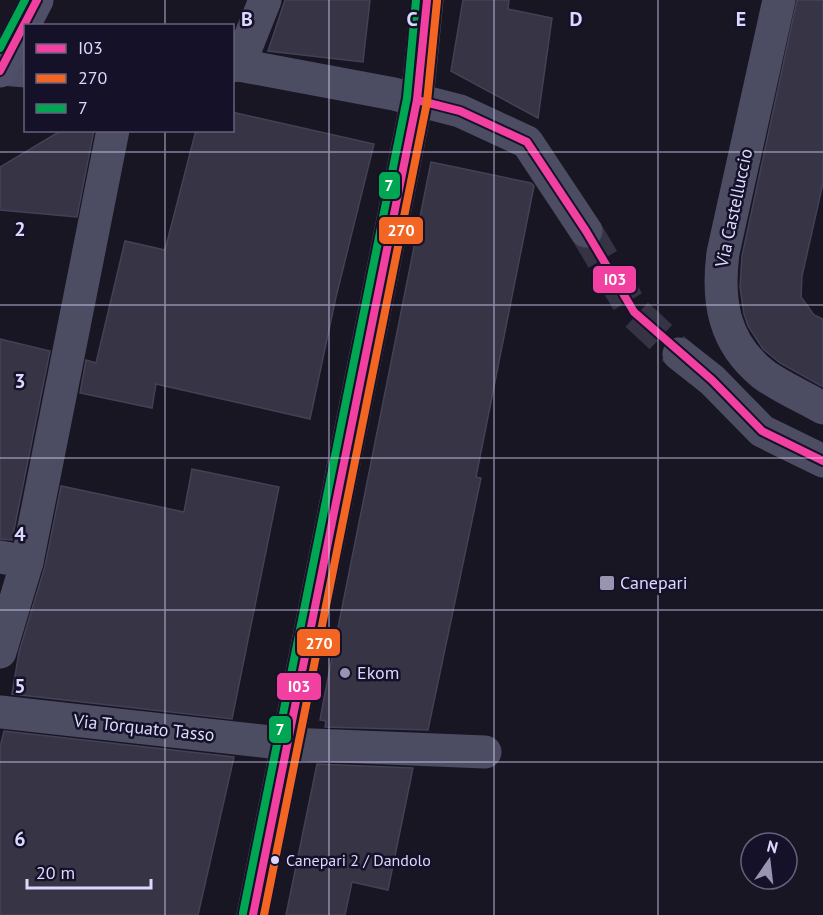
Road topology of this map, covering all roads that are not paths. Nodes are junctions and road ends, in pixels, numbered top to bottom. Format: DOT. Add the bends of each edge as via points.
graph roads {
  1 [pos="37,0"];
  2 [pos="265,0"];
  3 [pos="427,0"];
  4 [pos="779,0"];
  5 [pos="27,24"];
  6 [pos="24,30"];
  7 [pos="236,66"];
  8 [pos="7,70"];
  9 [pos="417,100"];
  10 [pos="113,132"];
  11 [pos="586,231"];
  12 [pos="680,354"];
  13 [pos="823,408"];
  14 [pos="823,461"];
  15 [pos="13,559"];
  16 [pos="0,652"];
  17 [pos="0,712"];
  18 [pos="288,744"];
  19 [pos="485,752"];
  20 [pos="253,915"];
  1 -- 5 [label="main road"];
  2 -- 7 [label="street"];
  3 -- 9 [label="main road"];
  4 -- 13 [label="street, Via Castelluccio" via="723,253 720,290 728,326 750,362 764,375"];
  6 -- 8 [label="main road"];
  7 -- 9 [label="street"];
  9 -- 11 [label="street" via="460,111 527,142"];
  9 -- 18 [label="main road"];
  10 -- 15 [label="street"];
  12 -- 14 [label="street" via="762,431"];
  15 -- 16 [label="street"];
  17 -- 18 [label="street, Via Torquato Tasso"];
  18 -- 19 [label="street, Via Torquato Tasso"];
  18 -- 20 [label="main road"];
}
